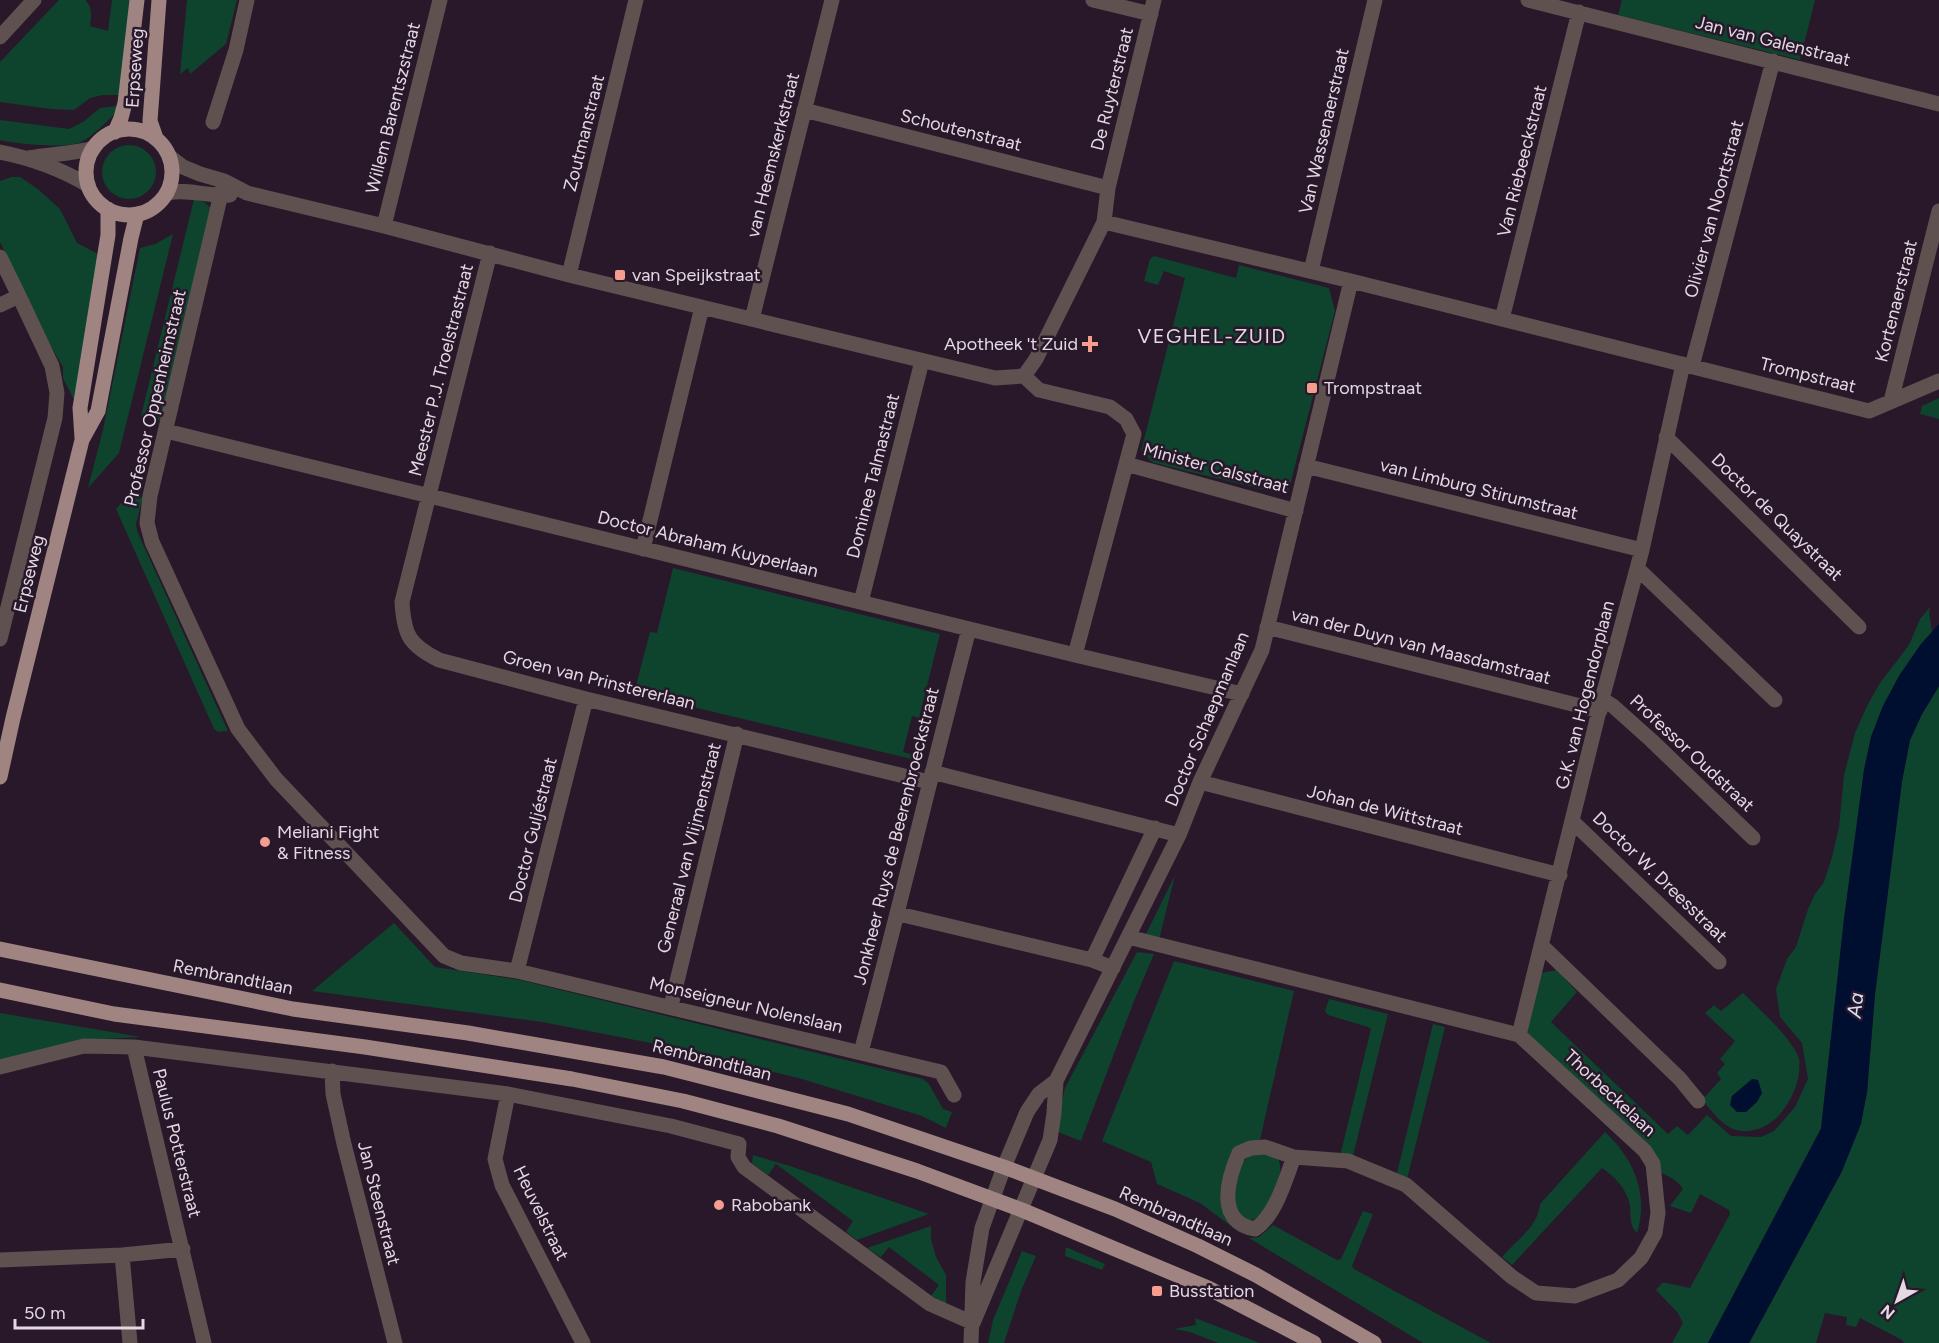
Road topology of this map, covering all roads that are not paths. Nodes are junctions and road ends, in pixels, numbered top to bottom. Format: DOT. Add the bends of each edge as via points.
graph roads {
  1 [pos="34,0"];
  2 [pos="137,0"];
  3 [pos="159,0"];
  4 [pos="247,0"];
  5 [pos="440,0"];
  6 [pos="636,0"];
  7 [pos="832,0"];
  8 [pos="1093,0"];
  9 [pos="1375,0"];
  10 [pos="1528,0"];
  11 [pos="1153,7"];
  12 [pos="1579,12"];
  13 [pos="0,37"];
  14 [pos="1773,61"];
  15 [pos="1939,104"];
  16 [pos="804,110"];
  17 [pos="213,122"];
  18 [pos="115,132"];
  19 [pos="156,138"];
  20 [pos="94,147"];
  21 [pos="0,152"];
  22 [pos="170,157"];
  23 [pos="29,158"];
  24 [pos="88,185"];
  25 [pos="223,188"];
  26 [pos="1108,188"];
  27 [pos="167,193"];
  28 [pos="108,209"];
  29 [pos="1939,210"];
  30 [pos="137,214"];
  31 [pos="1104,222"];
  32 [pos="384,226"];
  33 [pos="490,253"];
  34 [pos="0,257"];
  35 [pos="1311,271"];
  36 [pos="569,275"];
  37 [pos="1351,281"];
  38 [pos="19,296"];
  39 [pos="0,305"];
  40 [pos="702,307"];
  41 [pos="752,319"];
  42 [pos="1502,319"];
  43 [pos="922,361"];
  44 [pos="1688,365"];
  45 [pos="1024,376"];
  46 [pos="1939,381"];
  47 [pos="1891,401"];
  48 [pos="166,431"];
  49 [pos="1666,437"];
  50 [pos="82,440"];
  51 [pos="1126,464"];
  52 [pos="1306,466"];
  53 [pos="429,496"];
  54 [pos="1296,511"];
  55 [pos="643,549"];
  56 [pos="1642,550"];
  57 [pos="1638,568"];
  58 [pos="861,602"];
  59 [pos="1267,627"];
  60 [pos="1859,627"];
  61 [pos="969,629"];
  62 [pos="0,639"];
  63 [pos="1075,655"];
  64 [pos="1242,693"];
  65 [pos="586,699"];
  66 [pos="1774,700"];
  67 [pos="1601,705"];
  68 [pos="13,718"];
  69 [pos="737,734"];
  70 [pos="0,743"];
  71 [pos="0,777"];
  72 [pos="930,777"];
  73 [pos="1200,782"];
  74 [pos="1574,822"];
  75 [pos="1155,828"];
  76 [pos="1179,835"];
  77 [pos="1753,838"];
  78 [pos="1560,875"];
  79 [pos="898,914"];
  80 [pos="1128,937"];
  81 [pos="1542,946"];
  82 [pos="0,949"];
  83 [pos="1092,960"];
  84 [pos="1719,962"];
  85 [pos="1113,968"];
  86 [pos="517,971"];
  87 [pos="0,990"];
  88 [pos="671,1006"];
  89 [pos="1519,1035"];
  90 [pos="134,1047"];
  91 [pos="861,1052"];
  92 [pos="0,1066"];
  93 [pos="332,1071"];
  94 [pos="1056,1081"];
  95 [pos="508,1094"];
  96 [pos="954,1095"];
  97 [pos="1698,1101"];
  98 [pos="1294,1157"];
  99 [pos="1004,1167"];
  100 [pos="1035,1178"];
  101 [pos="992,1199"];
  102 [pos="1022,1210"];
  103 [pos="183,1249"];
  104 [pos="122,1255"];
  105 [pos="0,1260"];
  106 [pos="973,1323"];
  107 [pos="130,1343"];
  108 [pos="204,1343"];
  109 [pos="395,1343"];
  110 [pos="583,1343"];
  111 [pos="971,1343"];
  112 [pos="1314,1343"];
  113 [pos="1374,1343"];
  1 -- 13 [label="street"];
  2 -- 18 [label="main road, Erpseweg" via="125,103"];
  3 -- 19 [label="main road, Erpseweg" via="150,121"];
  4 -- 17 [label="street"];
  5 -- 32 [label="street, Willem Barentszstraat"];
  6 -- 36 [label="street, Zoutmanstraat"];
  7 -- 16 [label="street, van Heemskerkstraat"];
  8 -- 11 [label="street"];
  9 -- 35 [label="street, Van Wassenaerstraat"];
  10 -- 12 [label="street, Jan van Galenstraat"];
  11 -- 26 [label="street, De Ruyterstraat"];
  12 -- 14 [label="street, Jan van Galenstraat"];
  12 -- 42 [label="street, Van Riebeeckstraat"];
  14 -- 15 [label="street, Jan van Galenstraat"];
  14 -- 44 [label="street, Olivier van Noortstraat"];
  16 -- 26 [label="street, Schoutenstraat"];
  16 -- 41 [label="street, van Heemskerkstraat"];
  18 -- 19 [label="main road" via="141,130"];
  18 -- 20 [label="main road"];
  19 -- 22 [label="main road"];
  20 -- 23 [label="street"];
  20 -- 24 [label="main road" via="87,164"];
  21 -- 23 [label="street"];
  22 -- 25 [label="street"];
  22 -- 27 [label="main road" via="172,172"];
  23 -- 24 [label="street"];
  24 -- 28 [label="main road"];
  25 -- 27 [label="street"];
  25 -- 32 [label="street"];
  25 -- 48 [label="street, Professor Oppenheimstraat"];
  26 -- 31 [label="street, De Ruyterstraat"];
  27 -- 30 [label="main road" via="154,207"];
  28 -- 30 [label="main road"];
  28 -- 50 [label="main road, Erpseweg" via="108,236 80,408"];
  29 -- 47 [label="street, Kortenaerstraat"];
  30 -- 50 [label="main road, Erpseweg" via="98,411"];
  31 -- 35 [label="street, Trompstraat"];
  31 -- 45 [label="street, De Ruyterstraat"];
  32 -- 33 [label="street"];
  33 -- 36 [label="street"];
  33 -- 53 [label="street, Meester P.J. Troelstrastraat"];
  34 -- 38 [label="street"];
  35 -- 37 [label="street, Trompstraat"];
  36 -- 40 [label="street"];
  37 -- 42 [label="street, Trompstraat"];
  37 -- 52 [label="street, Doctor Schaepmanlaan"];
  38 -- 39 [label="street"];
  38 -- 62 [label="street" via="52,366 57,393 55,418"];
  40 -- 41 [label="street"];
  40 -- 55 [label="street"];
  41 -- 43 [label="street"];
  42 -- 44 [label="street, Trompstraat"];
  43 -- 45 [label="street" via="995,378"];
  43 -- 58 [label="street, Dominee Talmastraat"];
  44 -- 47 [label="street, Trompstraat" via="1869,411"];
  44 -- 49 [label="street, G.K. van Hogendorplaan"];
  45 -- 51 [label="street" via="1039,390 1110,407 1126,419 1134,434"];
  46 -- 47 [label="street, Trompstraat"];
  48 -- 53 [label="street, Doctor Abraham Kuyperlaan"];
  48 -- 86 [label="street, Professor Oppenheimstraat" via="147,523 152,542 238,729 276,779 444,956 461,963"];
  49 -- 56 [label="street, G.K. van Hogendorplaan"];
  49 -- 60 [label="street, Doctor de Quaystraat"];
  50 -- 68 [label="main road, Erpseweg"];
  51 -- 54 [label="street, Minister Calsstraat"];
  51 -- 63 [label="street"];
  52 -- 54 [label="street, Doctor Schaepmanlaan"];
  52 -- 56 [label="street, van Limburg Stirumstraat"];
  53 -- 55 [label="street, Doctor Abraham Kuyperlaan"];
  53 -- 65 [label="street, Groen van Prinstererlaan" via="402,602 403,624 411,642 439,660"];
  54 -- 59 [label="street, Doctor Schaepmanlaan"];
  55 -- 58 [label="street, Doctor Abraham Kuyperlaan"];
  56 -- 57 [label="street, G.K. van Hogendorplaan"];
  57 -- 66 [label="street"];
  57 -- 67 [label="street, G.K. van Hogendorplaan"];
  58 -- 61 [label="street, Doctor Abraham Kuyperlaan"];
  59 -- 64 [label="street, Doctor Schaepmanlaan" via="1262,650"];
  59 -- 67 [label="street, van der Duyn van Maasdamstraat"];
  61 -- 63 [label="street, Doctor Abraham Kuyperlaan"];
  61 -- 72 [label="street, Jonkheer Ruys de Beerenbroeckstraat"];
  63 -- 64 [label="street, Doctor Abraham Kuyperlaan"];
  64 -- 73 [label="street, Doctor Schaepmanlaan"];
  65 -- 69 [label="street, Groen van Prinstererlaan"];
  65 -- 86 [label="street, Doctor Guljéstraat"];
  67 -- 74 [label="street, G.K. van Hogendorplaan"];
  67 -- 77 [label="street, Professor Oudstraat" via="1613,706"];
  68 -- 70 [label="main road, Erpseweg"];
  68 -- 71 [label="main road, Erpseweg"];
  69 -- 72 [label="street, Groen van Prinstererlaan"];
  69 -- 88 [label="street, Generaal van Vlijmenstraat"];
  72 -- 75 [label="street, Groen van Prinstererlaan"];
  72 -- 79 [label="street, Jonkheer Ruys de Beerenbroeckstraat"];
  73 -- 76 [label="street, Doctor Schaepmanlaan"];
  73 -- 78 [label="street, Johan de Wittstraat"];
  74 -- 78 [label="street, G.K. van Hogendorplaan"];
  74 -- 84 [label="street, Doctor W. Dreesstraat"];
  75 -- 76 [label="street, Groen van Prinstererlaan"];
  75 -- 83 [label="street, Doctor Schaepmanlaan"];
  76 -- 80 [label="street, Doctor Schaepmanlaan"];
  78 -- 81 [label="street, G.K. van Hogendorplaan"];
  79 -- 83 [label="street"];
  79 -- 91 [label="street, Jonkheer Ruys de Beerenbroeckstraat"];
  80 -- 85 [label="street, Doctor Schaepmanlaan"];
  80 -- 89 [label="street, Thorbeckelaan"];
  81 -- 89 [label="street, G.K. van Hogendorplaan"];
  81 -- 97 [label="street"];
  82 -- 99 [label="main road, Rembrandtlaan" via="293,1009 664,1066 848,1114"];
  83 -- 85 [label="street"];
  85 -- 94 [label="street, Doctor Schaepmanlaan"];
  86 -- 88 [label="street, Monseigneur Nolenslaan"];
  87 -- 101 [label="main road" via="114,1014 388,1050 683,1101 778,1126"];
  88 -- 91 [label="street, Monseigneur Nolenslaan"];
  89 -- 98 [label="street, Thorbeckelaan" via="1645,1151 1653,1164 1658,1213 1655,1233 1641,1258 1618,1280 1575,1296 1536,1293 1512,1277 1406,1185 1348,1161"];
  90 -- 92 [label="street" via="84,1046"];
  90 -- 93 [label="street"];
  90 -- 103 [label="street, Paulus Potterstraat"];
  91 -- 96 [label="street, Monseigneur Nolenslaan" via="941,1072"];
  93 -- 95 [label="street"];
  93 -- 109 [label="street, Jan Steenstraat" via="344,1144"];
  94 -- 99 [label="street, Doctor Schaepmanlaan" via="1027,1112"];
  94 -- 100 [label="street, Doctor Schaepmanlaan" via="1050,1140"];
  95 -- 106 [label="street" via="671,1126 739,1144 738,1158 744,1167 930,1304"];
  95 -- 110 [label="street, Heuvelstraat" via="495,1159 502,1185"];
  98 -- 98 [label="street, Thorbeckelaan" via="1264,1223 1255,1229 1242,1227 1231,1216 1228,1206 1232,1168 1239,1153 1265,1147"];
  99 -- 100 [label="main road, Rembrandtlaan"];
  99 -- 101 [label="street, Doctor Schaepmanlaan"];
  100 -- 102 [label="street, Doctor Schaepmanlaan"];
  100 -- 113 [label="main road, Rembrandtlaan" via="1198,1246"];
  101 -- 102 [label="main road"];
  101 -- 106 [label="street, Doctor Schaepmanlaan" via="982,1228 973,1282"];
  102 -- 106 [label="street, Doctor Schaepmanlaan"];
  102 -- 112 [label="main road" via="1208,1288"];
  103 -- 104 [label="street"];
  103 -- 108 [label="street, Paulus Potterstraat"];
  104 -- 105 [label="street"];
  104 -- 107 [label="street"];
  106 -- 111 [label="street"];
}
